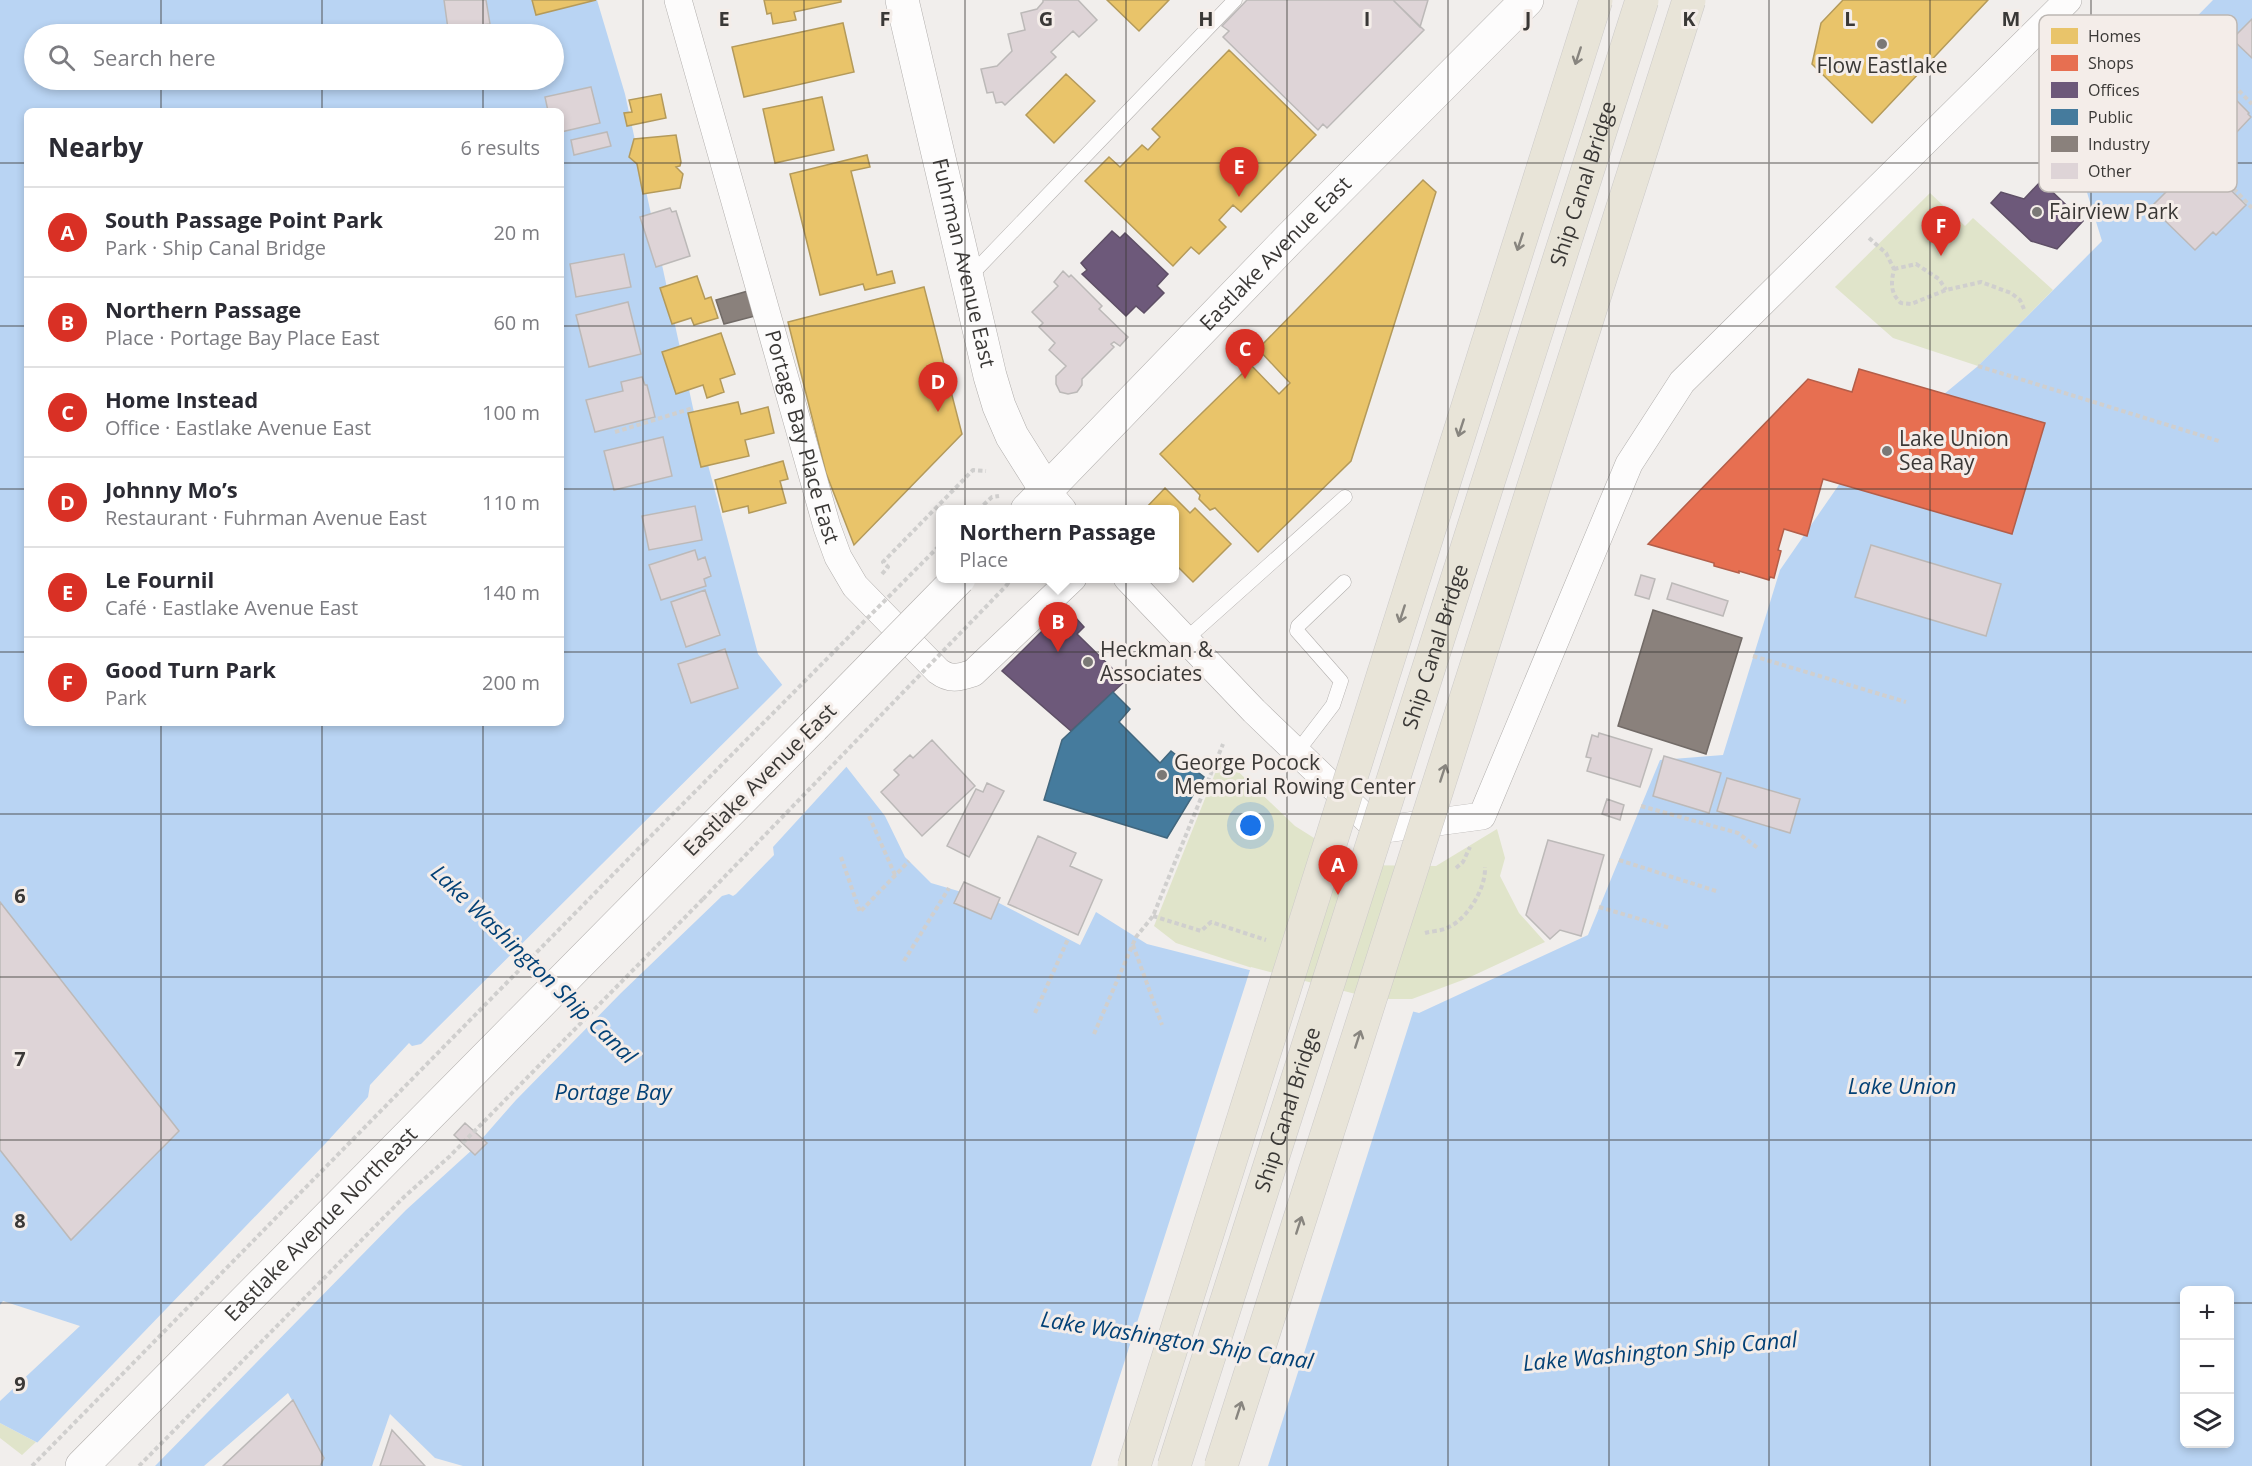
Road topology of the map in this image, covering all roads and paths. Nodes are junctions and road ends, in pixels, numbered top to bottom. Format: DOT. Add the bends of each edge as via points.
graph roads {
  1 [pos="678,0"];
  2 [pos="903,0"];
  3 [pos="1235,0"];
  4 [pos="1494,0"];
  5 [pos="1527,0"];
  6 [pos="1596,0"];
  7 [pos="1642,0"];
  8 [pos="1689,0"];
  9 [pos="2068,0"];
  10 [pos="2053,15"];
  11 [pos="2039,29"];
  12 [pos="1479,49"];
  13 [pos="2237,89"];
  14 [pos="2252,104"];
  15 [pos="2237,192"];
  16 [pos="2252,208"];
  17 [pos="1886,253"];
  18 [pos="1894,269"];
  19 [pos="968,279"];
  20 [pos="1946,290"];
  21 [pos="2024,309"];
  22 [pos="1978,366"];
  23 [pos="693,408"];
  24 [pos="615,432"];
  25 [pos="2219,441"];
  26 [pos="986,471"];
  27 [pos="1344,497"];
  28 [pos="1045,503"];
  29 [pos="939,505"];
  30 [pos="936,508"];
  31 [pos="936,549"];
  32 [pos="880,575"];
  33 [pos="1344,582"];
  34 [pos="954,583"];
  35 [pos="1009,583"];
  36 [pos="1069,583"];
  37 [pos="1131,583"];
  38 [pos="1185,640"];
  39 [pos="1753,656"];
  40 [pos="1906,702"];
  41 [pos="1223,744"];
  42 [pos="1297,752"];
  43 [pos="1641,806"];
  44 [pos="869,816"];
  45 [pos="1759,849"];
  46 [pos="1469,852"];
  47 [pos="841,857"];
  48 [pos="1619,860"];
  49 [pos="909,861"];
  50 [pos="1456,868"];
  51 [pos="895,876"];
  52 [pos="948,888"];
  53 [pos="1716,891"];
  54 [pos="1599,907"];
  55 [pos="1670,928"];
  56 [pos="1068,939"];
  57 [pos="1133,945"];
  58 [pos="904,961"];
  59 [pos="562,981"];
  60 [pos="1035,1013"];
  61 [pos="1162,1025"];
  62 [pos="1094,1034"];
  63 [pos="32,1466"];
  64 [pos="82,1466"];
  65 [pos="139,1466"];
  66 [pos="1134,1466"];
  67 [pos="1174,1466"];
  68 [pos="1221,1466"];
  1 -- 36 [label="street, Portage Bay Place East" via="827,527 847,575 938,671 955,679 972,673"];
  2 -- 19 [label="main road, Fuhrman Avenue East"];
  3 -- 19 [label="lane"];
  4 -- 12 [label="main road"];
  5 -- 12 [label="main road, Eastlake Avenue East"];
  6 -- 66 [label="highway, Ship Canal Bridge, one-way, bridge"];
  7 -- 67 [label="highway, Ship Canal Bridge, bridge"];
  68 -- 8 [label="highway, one-way, bridge"];
  9 -- 10 [label="street"];
  11 -- 42 [label="street" via="1682,382 1629,464 1482,816 1378,830"];
  12 -- 28 [label="main road, Eastlake Avenue East" via="1289,239"];
  13 -- 14 [label="path"];
  15 -- 16 [label="path"];
  17 -- 18 [label="path"];
  18 -- 20 [label="path" via="1916,264 1939,279"];
  18 -- 20 [label="path" via="1893,296 1901,303 1911,304"];
  19 -- 28 [label="main road, Fuhrman Avenue East" via="999,406"];
  20 -- 21 [label="path" via="1981,282 2011,293"];
  22 -- 25 [label="path"];
  23 -- 24 [label="path"];
  26 -- 29 [label="path" via="973,470"];
  27 -- 38 [label="lane"];
  30 -- 32 [label="path" via="883,562 888,567"];
  31 -- 63 [label="path, bridge"];
  33 -- 42 [label="lane" via="1298,626 1297,631 1341,681 1333,705"];
  34 -- 59 [label="main road, Eastlake Avenue East, bridge"];
  35 -- 65 [label="path, bridge" via="695,907"];
  37 -- 38 [label="street"];
  38 -- 42 [label="street"];
  39 -- 40 [label="path"];
  41 -- 57 [label="path" via="1153,916"];
  43 -- 45 [label="path" via="1738,833"];
  44 -- 51 [label="path"];
  46 -- 50 [label="path"];
  47 -- 51 [label="path" via="860,912"];
  48 -- 53 [label="path"];
  49 -- 51 [label="path"];
  52 -- 58 [label="path"];
  54 -- 55 [label="path"];
  56 -- 60 [label="path"];
  57 -- 61 [label="path"];
  57 -- 62 [label="path"];
  59 -- 64 [label="main road, Eastlake Avenue Northeast"];
}
